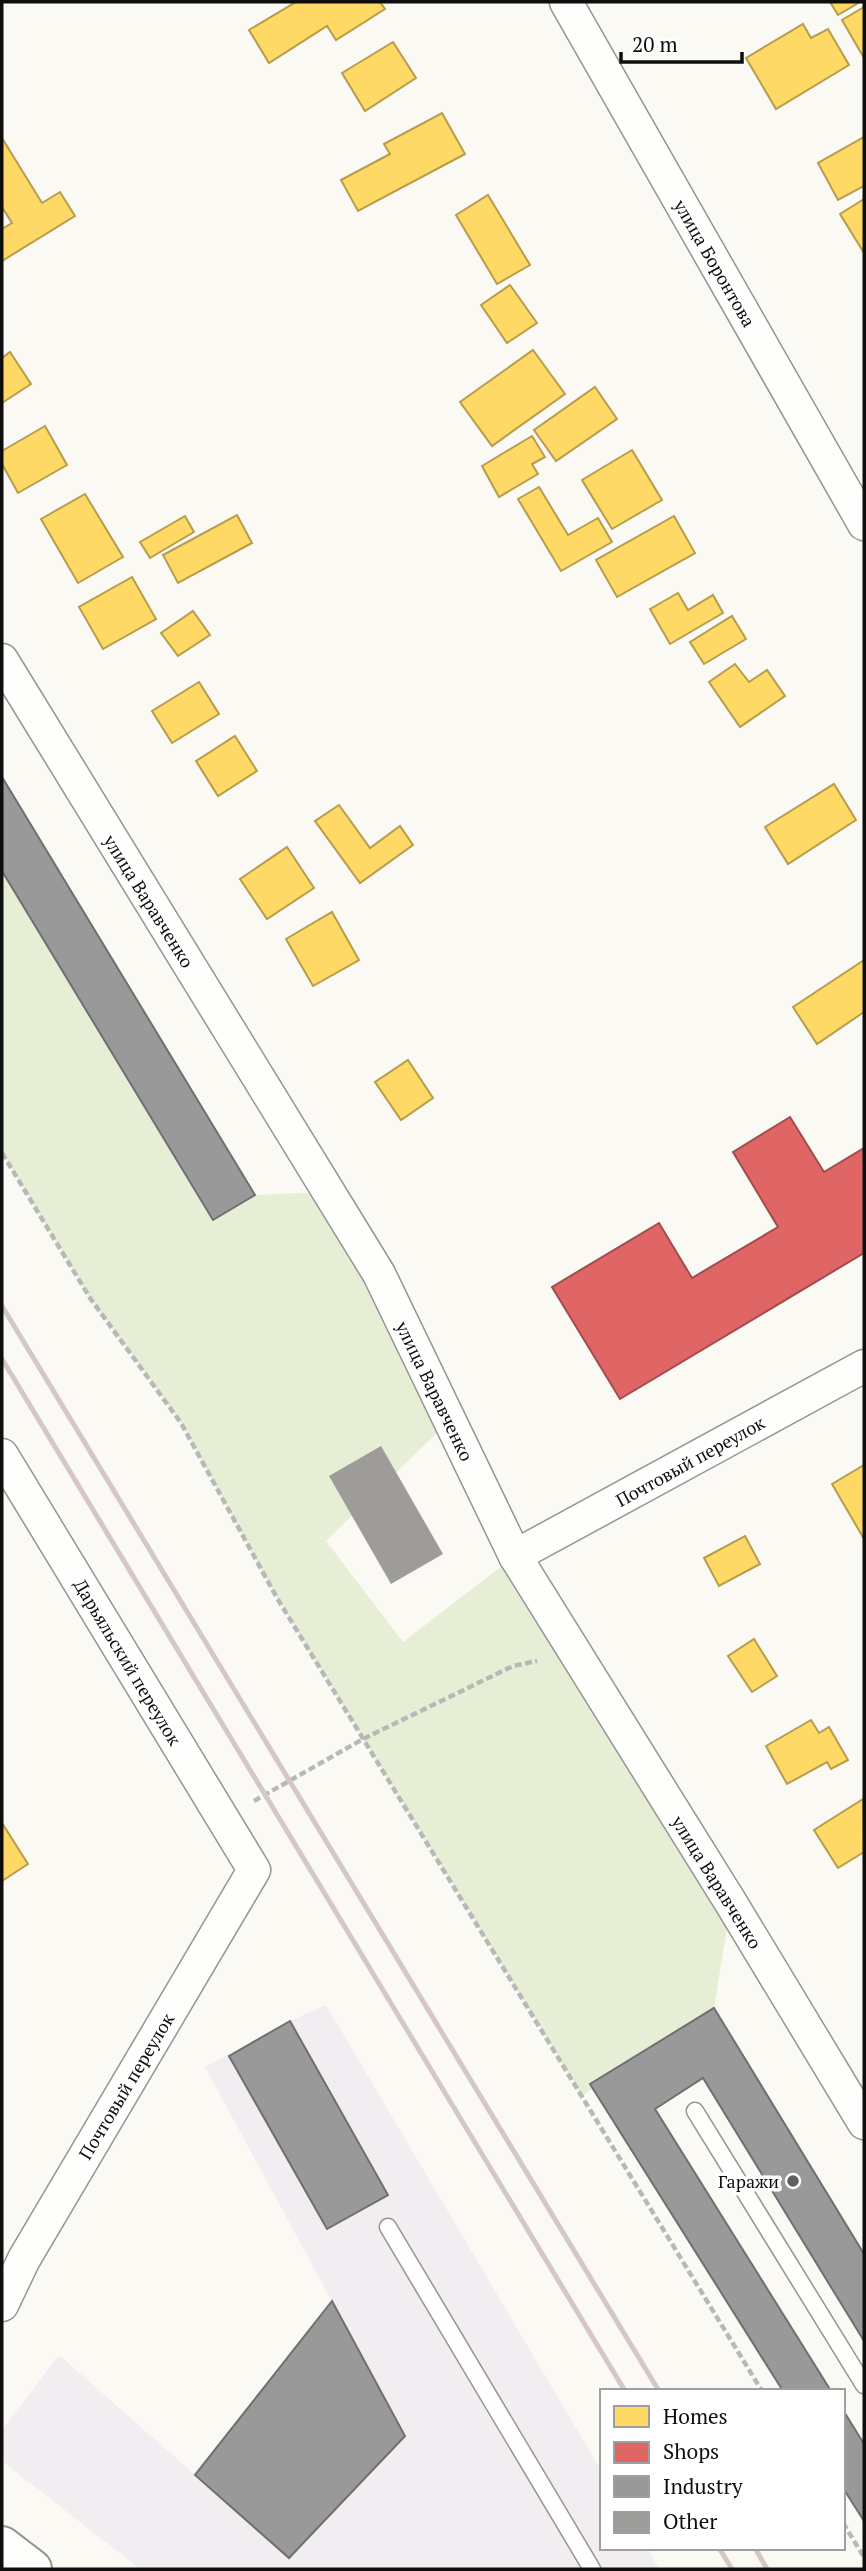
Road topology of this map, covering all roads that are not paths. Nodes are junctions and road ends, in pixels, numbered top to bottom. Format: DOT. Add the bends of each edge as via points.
graph roads {
  1 [pos="566,2"];
  2 [pos="864,524"];
  3 [pos="2,660"];
  4 [pos="864,1366"];
  5 [pos="2,1455"];
  6 [pos="515,1556"];
  7 [pos="254,1870"];
  8 [pos="695,2111"];
  9 [pos="864,2123"];
  10 [pos="388,2227"];
  11 [pos="2,2305"];
  12 [pos="864,2385"];
  13 [pos="2,2546"];
  14 [pos="32,2569"];
  15 [pos="592,2569"];
  1 -- 2 [label="street, улица Боронтова"];
  3 -- 6 [label="street, улица Варавченко" via="379,1274"];
  4 -- 6 [label="street, Почтовый переулок"];
  5 -- 7 [label="street, Дарьяльский переулок"];
  6 -- 9 [label="street, улица Варавченко"];
  7 -- 11 [label="street, Почтовый переулок" via="31,2247"];
  8 -- 12 [label="lane"];
  10 -- 15 [label="lane"];
  13 -- 14 [label="street"];
}
